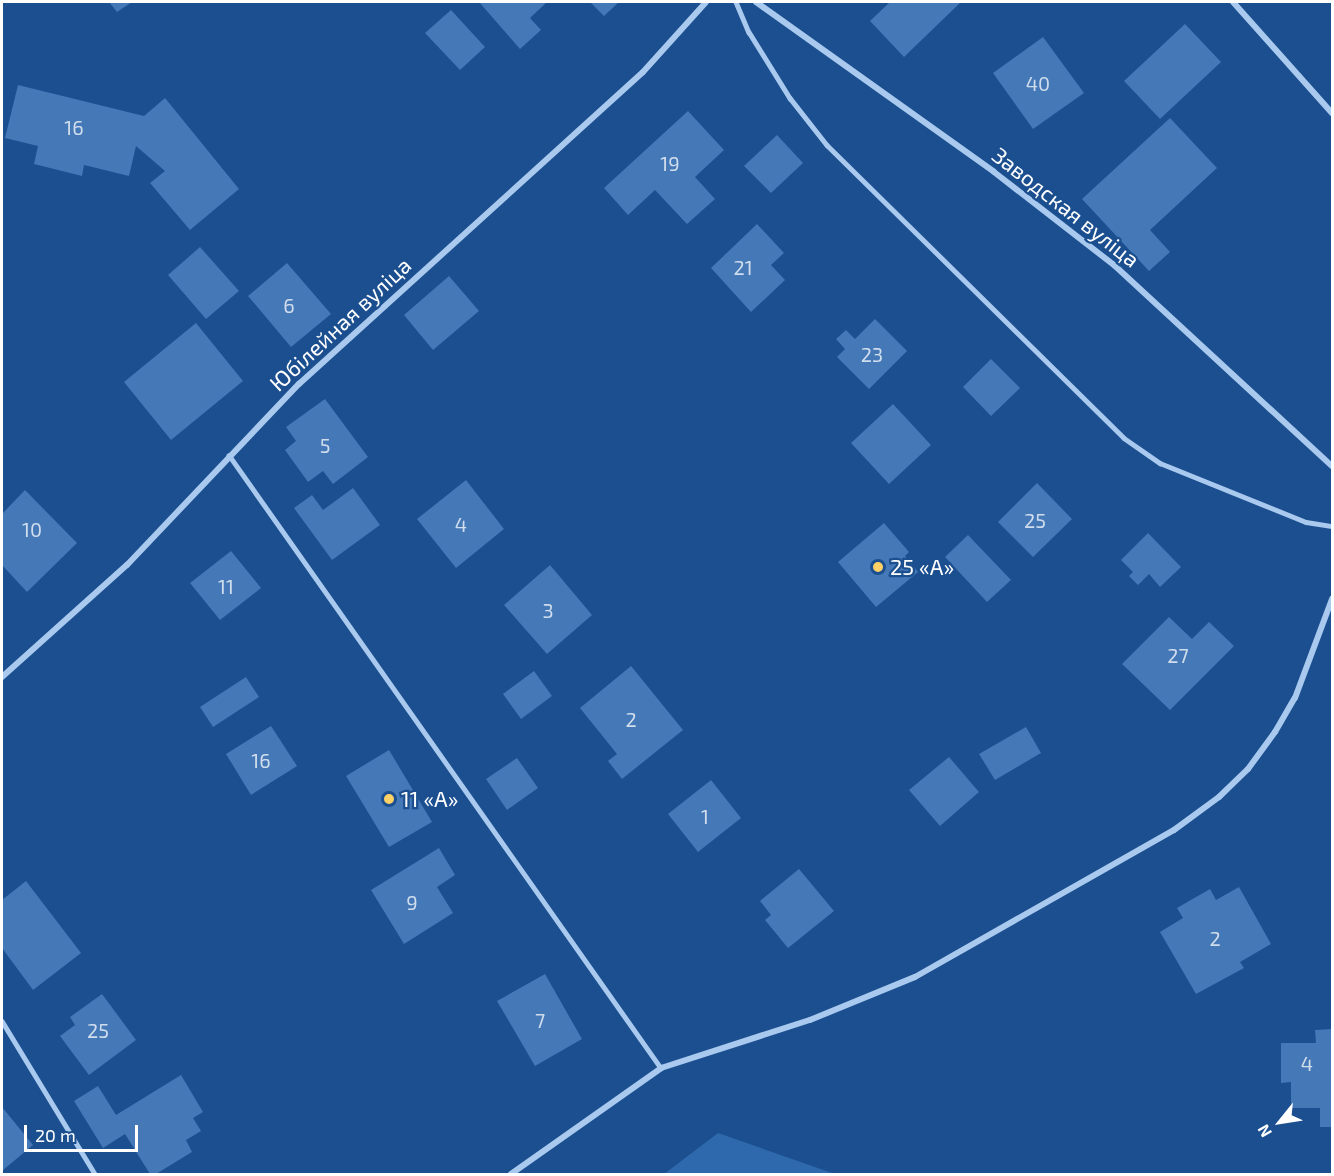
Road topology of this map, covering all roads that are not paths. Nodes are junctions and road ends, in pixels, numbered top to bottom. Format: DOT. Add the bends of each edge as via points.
graph roads {
  1 [pos="706,2"];
  2 [pos="736,2"];
  3 [pos="756,2"];
  4 [pos="1233,2"];
  5 [pos="1332,113"];
  6 [pos="229,455"];
  7 [pos="1332,465"];
  8 [pos="1332,526"];
  9 [pos="1332,599"];
  10 [pos="2,677"];
  11 [pos="2,1021"];
  12 [pos="661,1068"];
  13 [pos="95,1174"];
  14 [pos="511,1174"];
  1 -- 6 [label="street, Юбілейная вуліца" via="643,72 299,384"];
  2 -- 8 [label="lane" via="749,32 790,98 827,145 1124,438 1160,463 1306,522"];
  3 -- 7 [label="street, Заводская вуліца" via="994,172 1114,265"];
  4 -- 5 [label="street"];
  6 -- 10 [label="street, Юбілейная вуліца" via="127,565"];
  6 -- 12 [label="lane"];
  9 -- 12 [label="street" via="1295,698 1275,732 1248,769 1174,830 915,977 810,1020"];
  11 -- 13 [label="lane"];
  12 -- 14 [label="street"];
}
